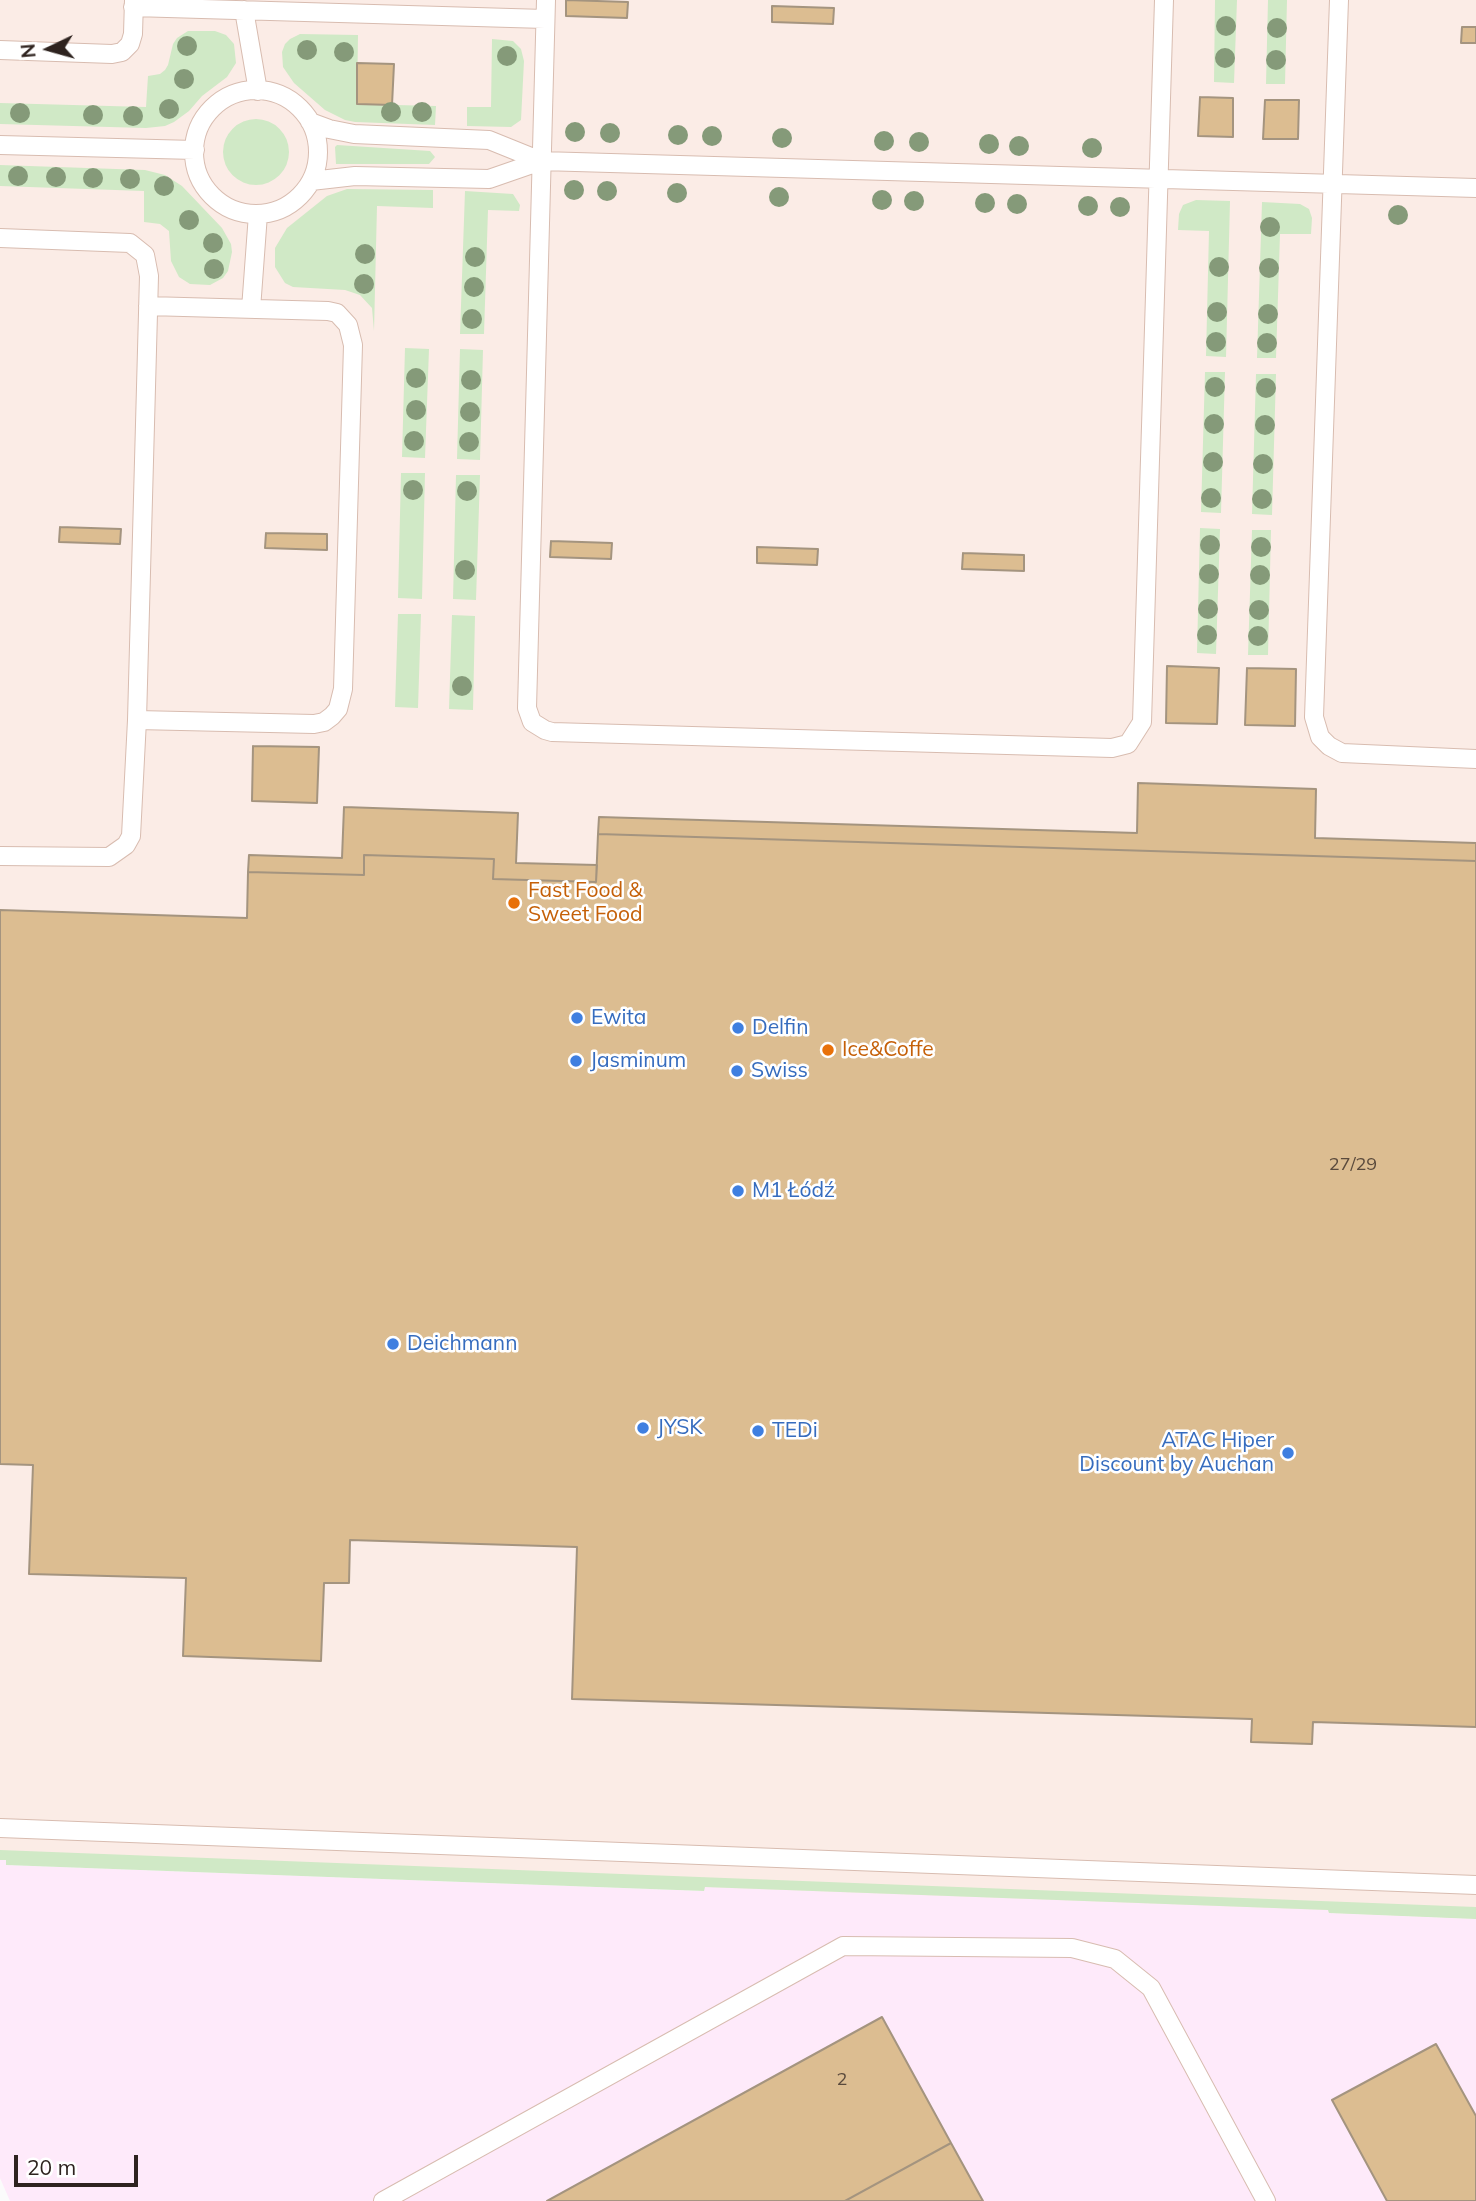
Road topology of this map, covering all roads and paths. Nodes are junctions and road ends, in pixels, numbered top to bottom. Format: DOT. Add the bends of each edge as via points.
graph roads {
  1 [pos="546,0"];
  2 [pos="1164,0"];
  3 [pos="1339,0"];
  4 [pos="134,4"];
  5 [pos="244,10"];
  6 [pos="545,19"];
  7 [pos="0,50"];
  8 [pos="258,91"];
  9 [pos="310,122"];
  10 [pos="0,145"];
  11 [pos="195,150"];
  12 [pos="541,161"];
  13 [pos="1159,179"];
  14 [pos="311,181"];
  15 [pos="1334,184"];
  16 [pos="1476,188"];
  17 [pos="258,214"];
  18 [pos="0,238"];
  19 [pos="148,306"];
  20 [pos="251,309"];
  21 [pos="136,720"];
  22 [pos="1476,759"];
  23 [pos="0,856"];
  24 [pos="0,1828"];
  25 [pos="1476,1885"];
  26 [pos="383,2201"];
  27 [pos="1266,2201"];
  1 -- 6 [label="lane"];
  2 -- 13 [label="lane"];
  3 -- 15 [label="lane"];
  4 -- 5 [label="lane"];
  4 -- 7 [label="lane" via="133,34 122,52"];
  5 -- 6 [label="lane"];
  5 -- 8 [label="lane"];
  6 -- 12 [label="lane"];
  8 -- 9 [label="lane" via="290,100"];
  8 -- 11 [label="lane" via="228,97 208,113 196,136"];
  9 -- 12 [label="lane" via="354,134 489,140"];
  9 -- 14 [label="lane" via="318,156"];
  10 -- 11 [label="lane"];
  11 -- 17 [label="lane" via="198,174 213,196 234,211"];
  12 -- 13 [label="lane"];
  12 -- 13 [label="lane" via="529,715 538,727 552,732 808,740 1112,748 1134,738 1143,712"];
  12 -- 14 [label="lane" via="489,179 355,176"];
  13 -- 15 [label="lane"];
  14 -- 17 [label="lane" via="295,201"];
  15 -- 16 [label="lane"];
  15 -- 22 [label="lane" via="1317,731 1342,753"];
  17 -- 20 [label="lane"];
  18 -- 19 [label="lane" via="130,243 145,255 148,264"];
  19 -- 20 [label="lane"];
  19 -- 21 [label="lane"];
  20 -- 21 [label="lane" via="337,313 351,335 341,699 332,716 314,724"];
  21 -- 23 [label="lane" via="132,826 126,845 99,858"];
  24 -- 25 [label="lane"];
  26 -- 27 [label="lane" via="843,1945 1072,1948 1115,1959 1151,1988"];
}
